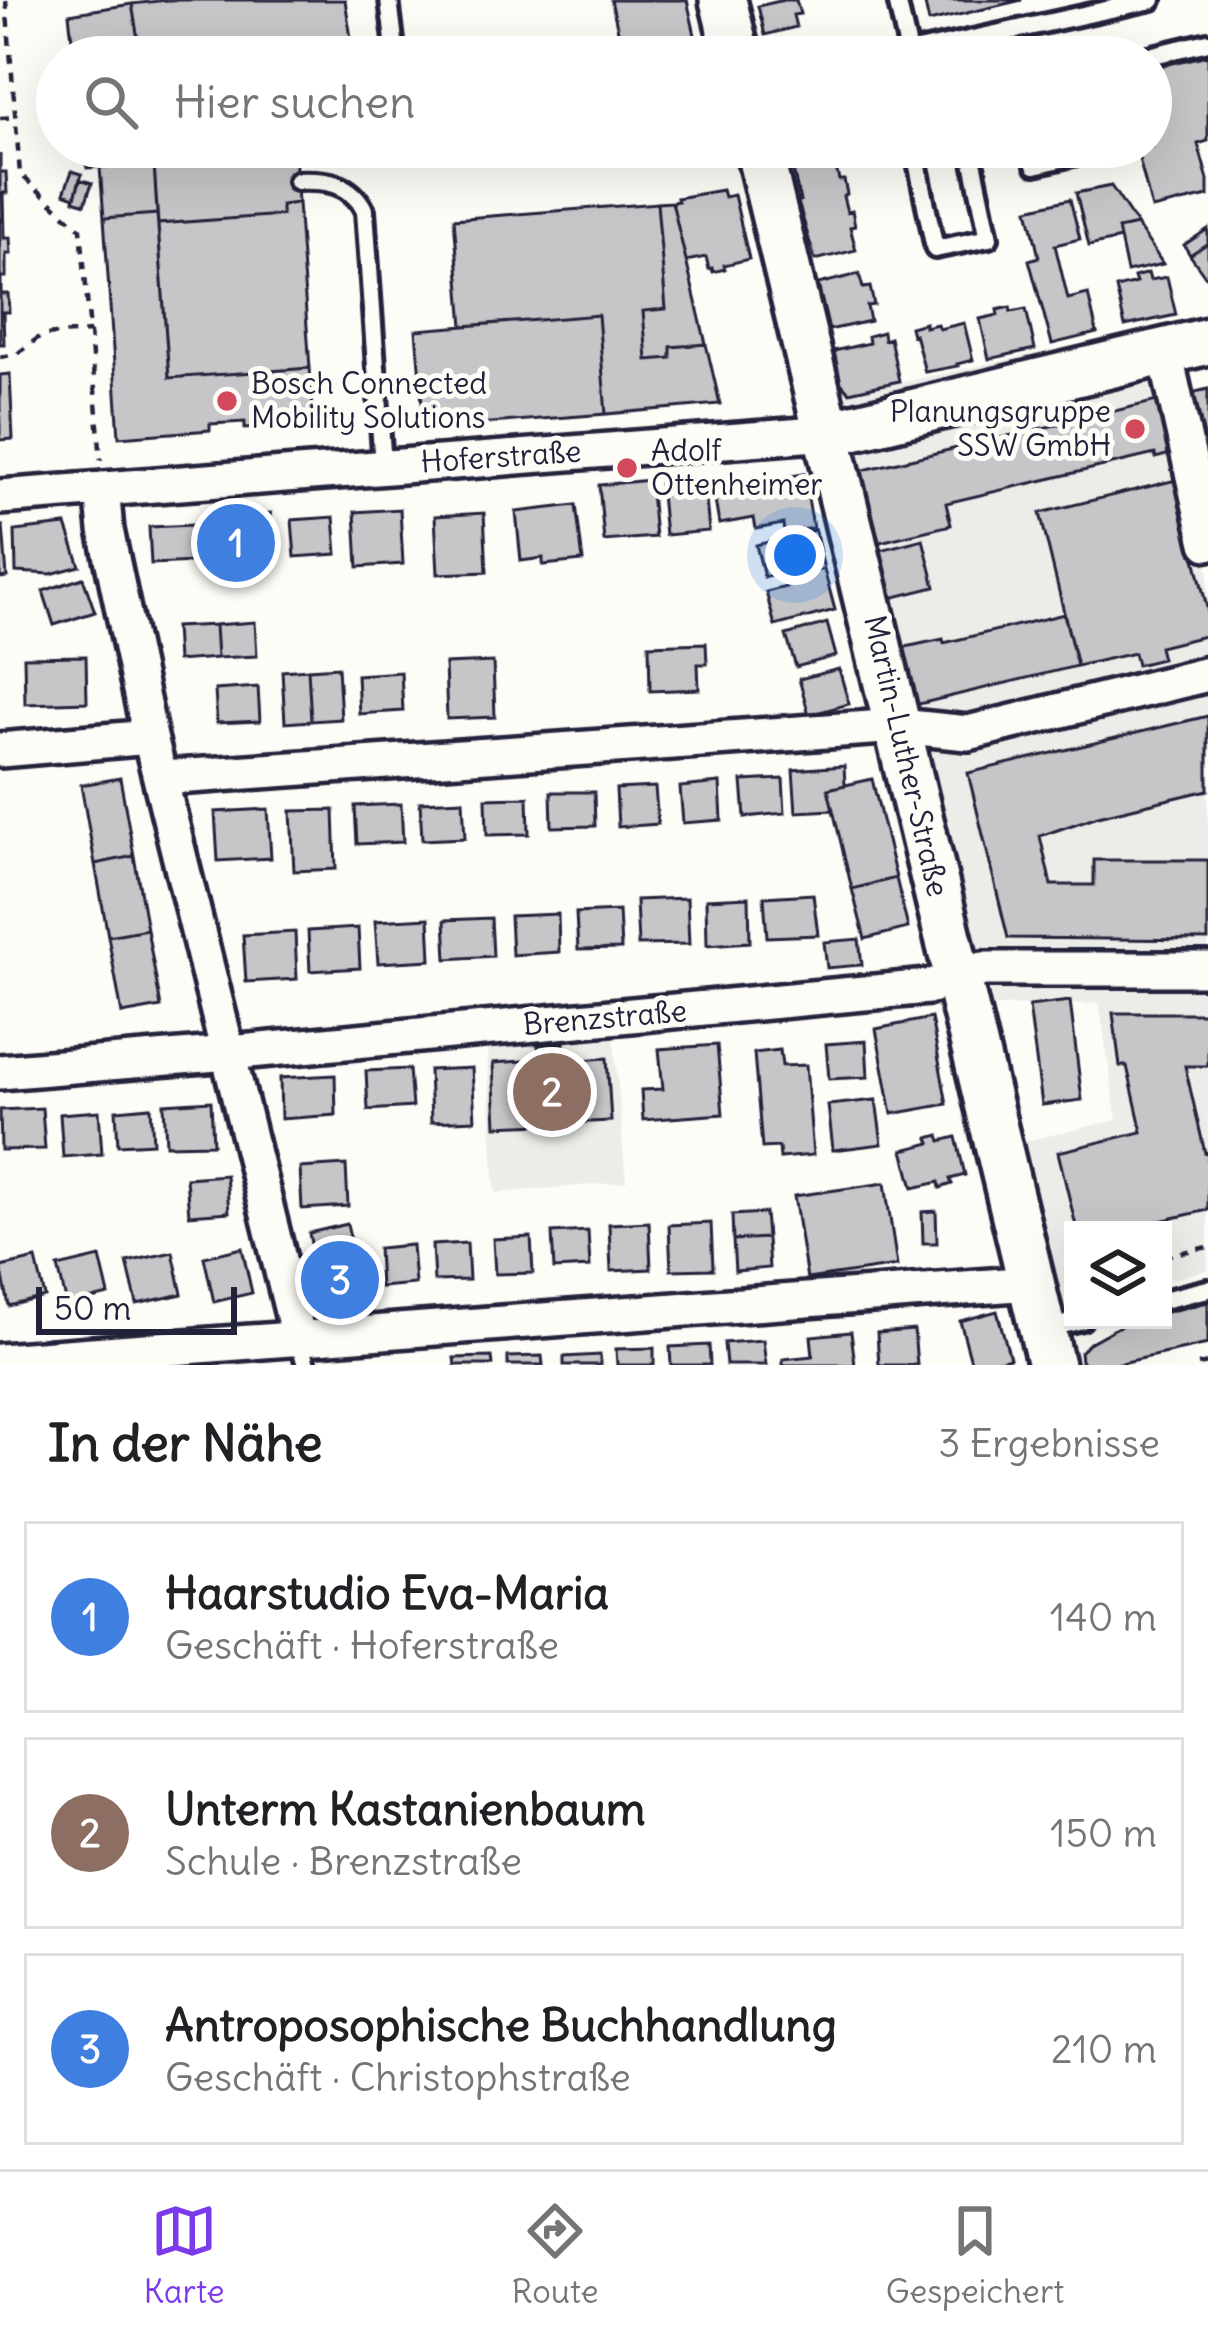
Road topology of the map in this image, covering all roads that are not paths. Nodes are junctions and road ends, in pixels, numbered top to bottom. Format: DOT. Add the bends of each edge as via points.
graph roads {
  1 [pos="388,0"];
  2 [pos="723,0"];
  3 [pos="897,0"];
  4 [pos="1152,0"];
  5 [pos="393,36"];
  6 [pos="731,36"];
  7 [pos="905,36"];
  8 [pos="987,36"];
  9 [pos="1208,42"];
  10 [pos="1172,51"];
  11 [pos="763,168"];
  12 [pos="918,168"];
  13 [pos="974,168"];
  14 [pos="297,181"];
  15 [pos="1186,346"];
  16 [pos="829,433"];
  17 [pos="383,466"];
  18 [pos="102,489"];
  19 [pos="0,497"];
  20 [pos="1208,543"];
  21 [pos="1208,674"];
  22 [pos="899,726"];
  23 [pos="150,737"];
  24 [pos="0,750"];
  25 [pos="162,778"];
  26 [pos="1208,969"];
  27 [pos="958,975"];
  28 [pos="229,1054"];
  29 [pos="0,1072"];
  30 [pos="1031,1283"];
  31 [pos="1208,1289"];
  32 [pos="1172,1298"];
  33 [pos="1058,1338"];
  34 [pos="302,1353"];
  35 [pos="0,1361"];
  1 -- 5 [label="lane"];
  2 -- 6 [label="street"];
  3 -- 7 [label="lane"];
  4 -- 8 [label="lane"];
  9 -- 10 [label="lane"];
  11 -- 16 [label="street, Martin-Luther-Straße"];
  12 -- 13 [label="lane" via="935,249 989,238"];
  14 -- 17 [label="lane" via="344,186 364,211"];
  15 -- 16 [label="street, Hoferstraße"];
  15 -- 20 [label="street"];
  16 -- 17 [label="street, Hoferstraße"];
  16 -- 22 [label="street, Martin-Luther-Straße"];
  17 -- 18 [label="street, Hoferstraße"];
  18 -- 19 [label="street, Hoferstraße"];
  18 -- 23 [label="street"];
  21 -- 22 [label="street" via="968,733"];
  22 -- 25 [label="street"];
  22 -- 27 [label="street, Martin-Luther-Straße"];
  23 -- 24 [label="street"];
  23 -- 25 [label="street"];
  25 -- 28 [label="street"];
  26 -- 27 [label="street, Brenzstraße"];
  27 -- 28 [label="street, Brenzstraße" via="928,987"];
  27 -- 30 [label="street, Martin-Luther-Straße"];
  28 -- 29 [label="street, Brenzstraße"];
  28 -- 34 [label="street"];
  30 -- 33 [label="street, Martin-Luther-Straße"];
  30 -- 34 [label="street"];
  31 -- 32 [label="lane"];
  34 -- 35 [label="street"];
}
